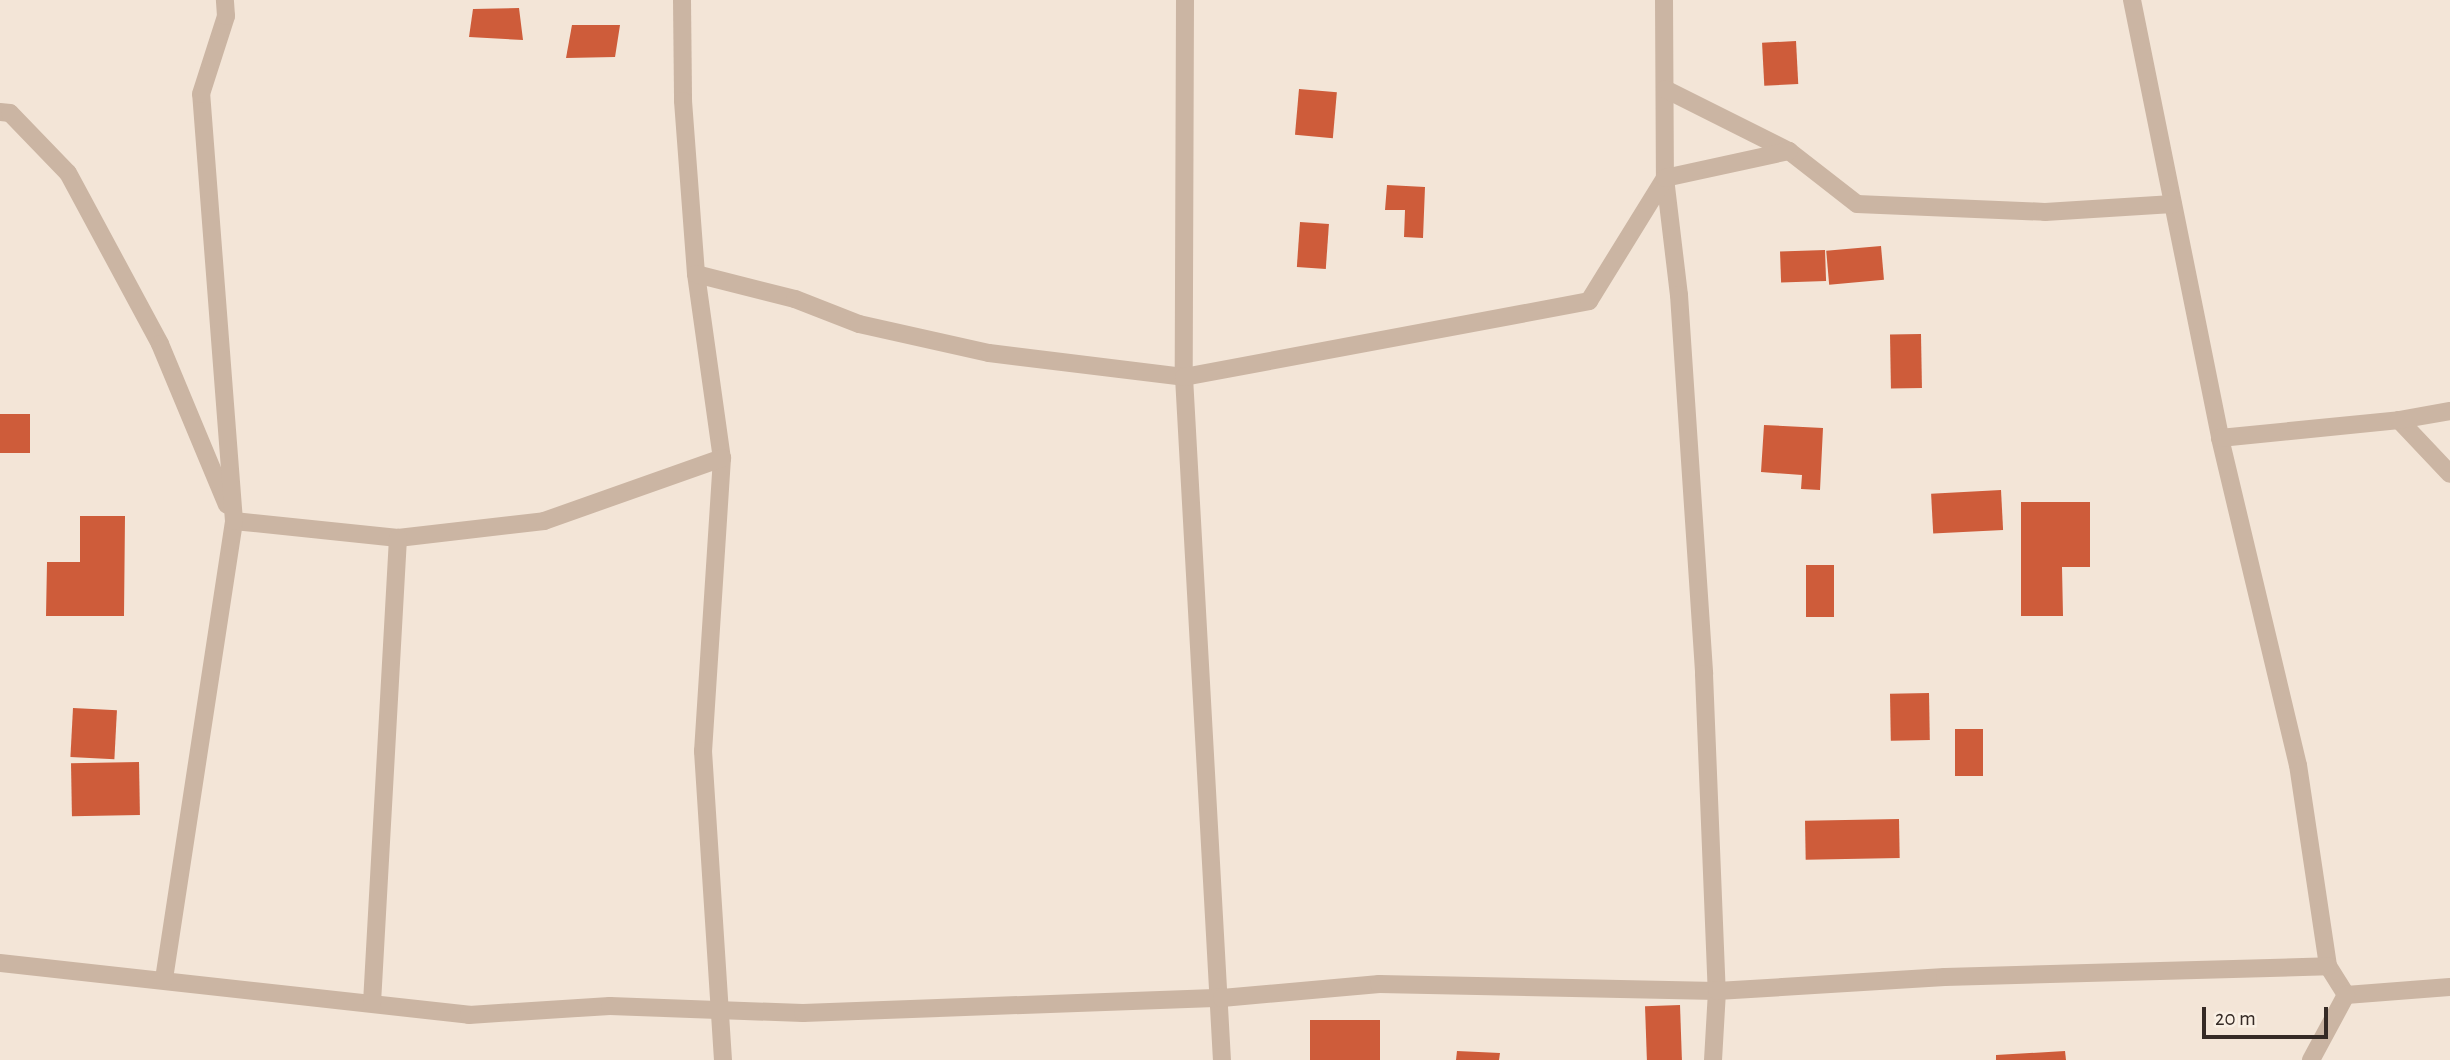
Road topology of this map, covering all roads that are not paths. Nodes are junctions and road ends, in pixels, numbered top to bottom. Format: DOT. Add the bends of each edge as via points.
graph roads {
  1 [pos="225,0"];
  2 [pos="682,0"];
  3 [pos="1185,0"];
  4 [pos="1664,0"];
  5 [pos="2132,0"];
  6 [pos="1665,89"];
  7 [pos="0,112"];
  8 [pos="1789,151"];
  9 [pos="1665,178"];
  10 [pos="2174,204"];
  11 [pos="696,274"];
  12 [pos="1184,377"];
  13 [pos="2450,411"];
  14 [pos="2399,420"];
  15 [pos="2220,438"];
  16 [pos="722,458"];
  17 [pos="2450,474"];
  18 [pos="234,521"];
  19 [pos="398,538"];
  20 [pos="0,963"];
  21 [pos="2328,966"];
  22 [pos="164,979"];
  23 [pos="2450,987"];
  24 [pos="1717,991"];
  25 [pos="2347,995"];
  26 [pos="1222,998"];
  27 [pos="372,1003"];
  28 [pos="721,1010"];
  29 [pos="723,1060"];
  30 [pos="1222,1060"];
  31 [pos="1713,1060"];
  32 [pos="2311,1060"];
  1 -- 18 [label="street" via="226,16 201,94"];
  2 -- 11 [label="street" via="683,101"];
  3 -- 12 [label="street"];
  4 -- 6 [label="street"];
  5 -- 10 [label="street"];
  6 -- 8 [label="street"];
  6 -- 9 [label="street"];
  7 -- 18 [label="street" via="10,113 68,173 160,344"];
  8 -- 9 [label="street"];
  8 -- 10 [label="street" via="1857,204 2045,212"];
  9 -- 12 [label="street" via="1589,301"];
  9 -- 24 [label="street" via="1679,295 1703,660"];
  10 -- 15 [label="street"];
  11 -- 12 [label="street" via="795,299 859,324 989,353"];
  11 -- 16 [label="street"];
  12 -- 26 [label="street"];
  13 -- 14 [label="street"];
  14 -- 15 [label="street"];
  14 -- 17 [label="street"];
  15 -- 21 [label="street" via="2298,765"];
  16 -- 19 [label="street" via="544,521"];
  16 -- 28 [label="street" via="703,751"];
  18 -- 19 [label="street"];
  18 -- 22 [label="street"];
  19 -- 27 [label="street"];
  20 -- 22 [label="street"];
  21 -- 24 [label="street" via="1945,977"];
  21 -- 25 [label="street"];
  22 -- 27 [label="street"];
  23 -- 25 [label="street"];
  24 -- 26 [label="street" via="1379,984"];
  24 -- 31 [label="street"];
  25 -- 32 [label="street"];
  26 -- 28 [label="street" via="803,1013"];
  26 -- 30 [label="street"];
  27 -- 28 [label="street" via="469,1014 610,1006"];
  28 -- 29 [label="street"];
}
